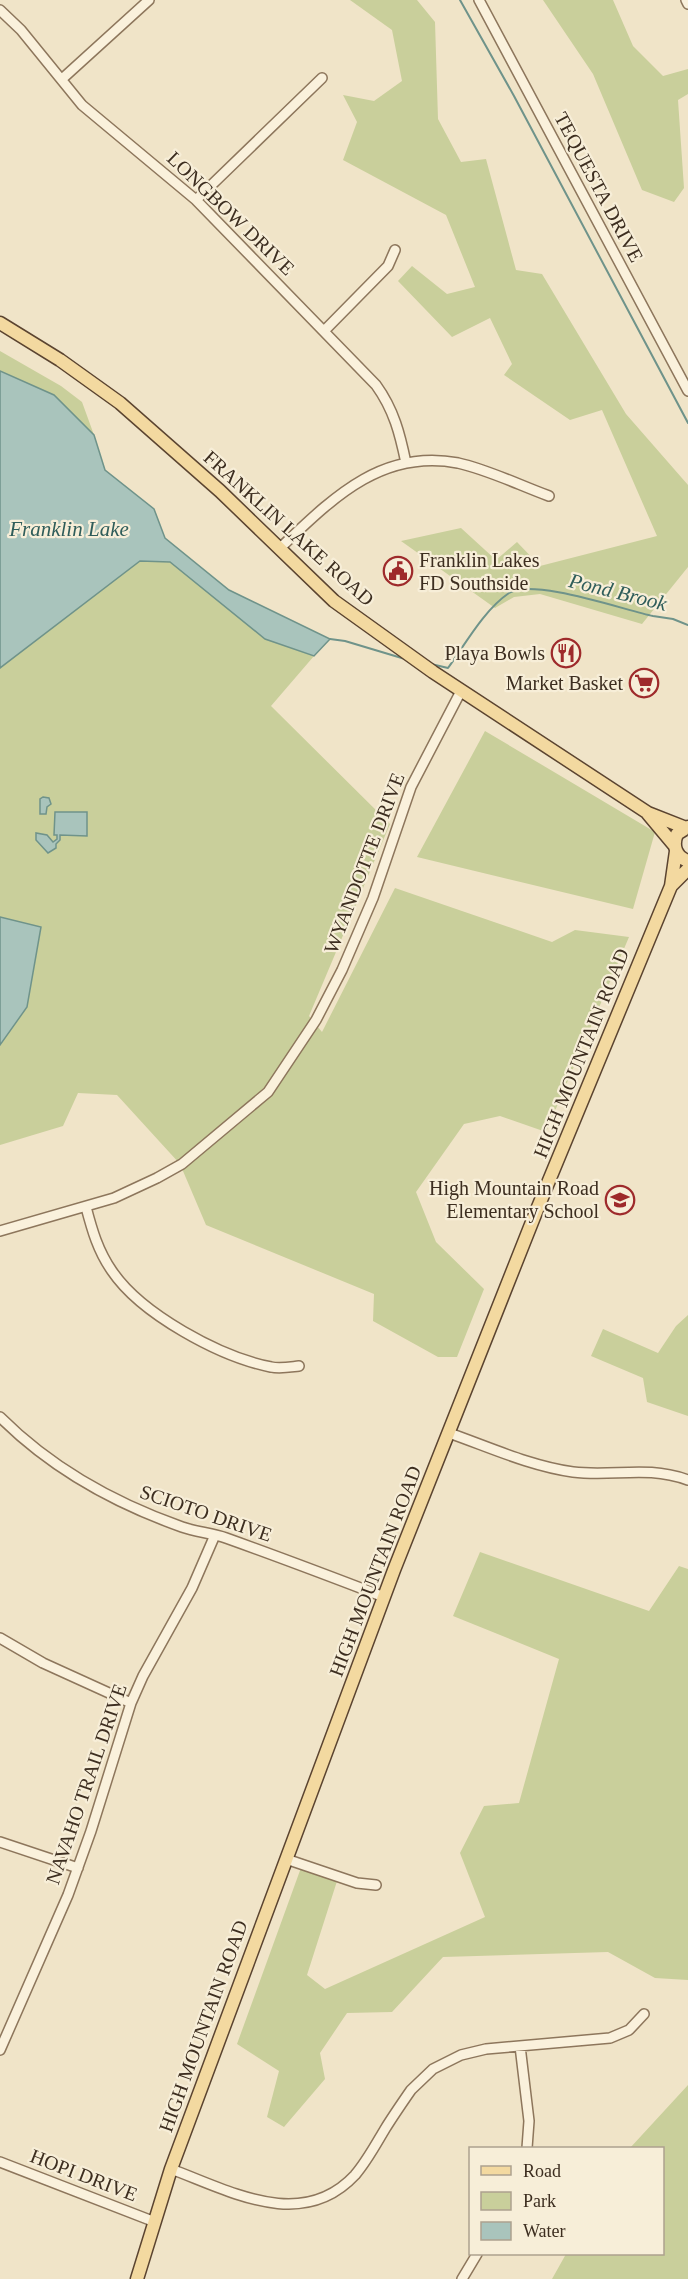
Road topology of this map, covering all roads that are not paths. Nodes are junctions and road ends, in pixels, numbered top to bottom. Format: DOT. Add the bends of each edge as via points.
graph roads {
  1 [pos="149,0"];
  2 [pos="479,0"];
  3 [pos="0,10"];
  4 [pos="322,78"];
  5 [pos="62,79"];
  6 [pos="196,200"];
  7 [pos="395,250"];
  8 [pos="0,323"];
  9 [pos="324,331"];
  10 [pos="688,391"];
  11 [pos="406,463"];
  12 [pos="549,496"];
  13 [pos="279,549"];
  14 [pos="461,691"];
  15 [pos="648,813"];
  16 [pos="687,827"];
  17 [pos="675,848"];
  18 [pos="688,861"];
  19 [pos="688,869"];
  20 [pos="671,886"];
  21 [pos="86,1207"];
  22 [pos="0,1230"];
  23 [pos="299,1366"];
  24 [pos="0,1417"];
  25 [pos="449,1433"];
  26 [pos="688,1480"];
  27 [pos="215,1535"];
  28 [pos="384,1598"];
  29 [pos="0,1638"];
  30 [pos="131,1703"];
  31 [pos="0,1842"];
  32 [pos="286,1859"];
  33 [pos="78,1868"];
  34 [pos="376,1885"];
  35 [pos="644,2014"];
  36 [pos="520,2046"];
  37 [pos="0,2050"];
  38 [pos="527,2147"];
  39 [pos="0,2162"];
  40 [pos="171,2169"];
  41 [pos="154,2222"];
  42 [pos="476,2255"];
  43 [pos="137,2279"];
  44 [pos="462,2279"];
  1 -- 5 [label="street"];
  2 -- 10 [label="street, TEQUESTA DRIVE"];
  3 -- 5 [label="street, LONGBOW DRIVE"];
  4 -- 6 [label="street"];
  5 -- 6 [label="street, LONGBOW DRIVE" via="98,120"];
  6 -- 9 [label="street, LONGBOW DRIVE"];
  7 -- 9 [label="street" via="388,266"];
  8 -- 13 [label="main road, FRANKLIN LAKE ROAD" via="120,403"];
  9 -- 11 [label="street, LONGBOW DRIVE" via="386,398 398,426"];
  11 -- 12 [label="street" via="457,463"];
  11 -- 13 [label="street" via="345,490"];
  13 -- 14 [label="main road, FRANKLIN LAKE ROAD" via="334,602"];
  14 -- 15 [label="main road, FRANKLIN LAKE ROAD"];
  14 -- 21 [label="street, WYANDOTTE DRIVE" via="411,787 373,898 342,970 316,1020 268,1092 182,1164 136,1189"];
  15 -- 16 [label="main road, FRANKLIN LAKE ROAD"];
  15 -- 17 [label="main road, FRANKLIN LAKE ROAD"];
  16 -- 17 [label="main road" via="677,834"];
  17 -- 18 [label="main road, FRANKLIN LAKE ROAD"];
  17 -- 20 [label="main road, HIGH MOUNTAIN ROAD"];
  19 -- 20 [label="main road, HIGH MOUNTAIN ROAD"];
  20 -- 25 [label="main road, HIGH MOUNTAIN ROAD"];
  21 -- 22 [label="street, WYANDOTTE DRIVE"];
  21 -- 23 [label="street" via="96,1242 112,1272 158,1316 193,1337 258,1364"];
  24 -- 27 [label="street, SCIOTO DRIVE" via="53,1462 104,1494 184,1528"];
  25 -- 26 [label="street" via="559,1470 651,1472"];
  25 -- 28 [label="main road, HIGH MOUNTAIN ROAD"];
  27 -- 28 [label="street, SCIOTO DRIVE"];
  27 -- 30 [label="street, NAVAHO TRAIL DRIVE" via="192,1588"];
  28 -- 32 [label="main road, HIGH MOUNTAIN ROAD"];
  29 -- 30 [label="street"];
  30 -- 33 [label="street, NAVAHO TRAIL DRIVE"];
  31 -- 33 [label="street"];
  32 -- 34 [label="street"];
  32 -- 40 [label="main road, HIGH MOUNTAIN ROAD"];
  33 -- 37 [label="street, NAVAHO TRAIL DRIVE"];
  35 -- 36 [label="street" via="629,2030 610,2038"];
  36 -- 38 [label="street" via="529,2121"];
  36 -- 40 [label="street" via="476,2050 434,2069 411,2090 355,2175 319,2199 288,2205 260,2201"];
  39 -- 41 [label="street, HOPI DRIVE"];
  40 -- 41 [label="main road, HIGH MOUNTAIN ROAD"];
  41 -- 43 [label="main road, HIGH MOUNTAIN ROAD"];
  42 -- 44 [label="street"];
}
